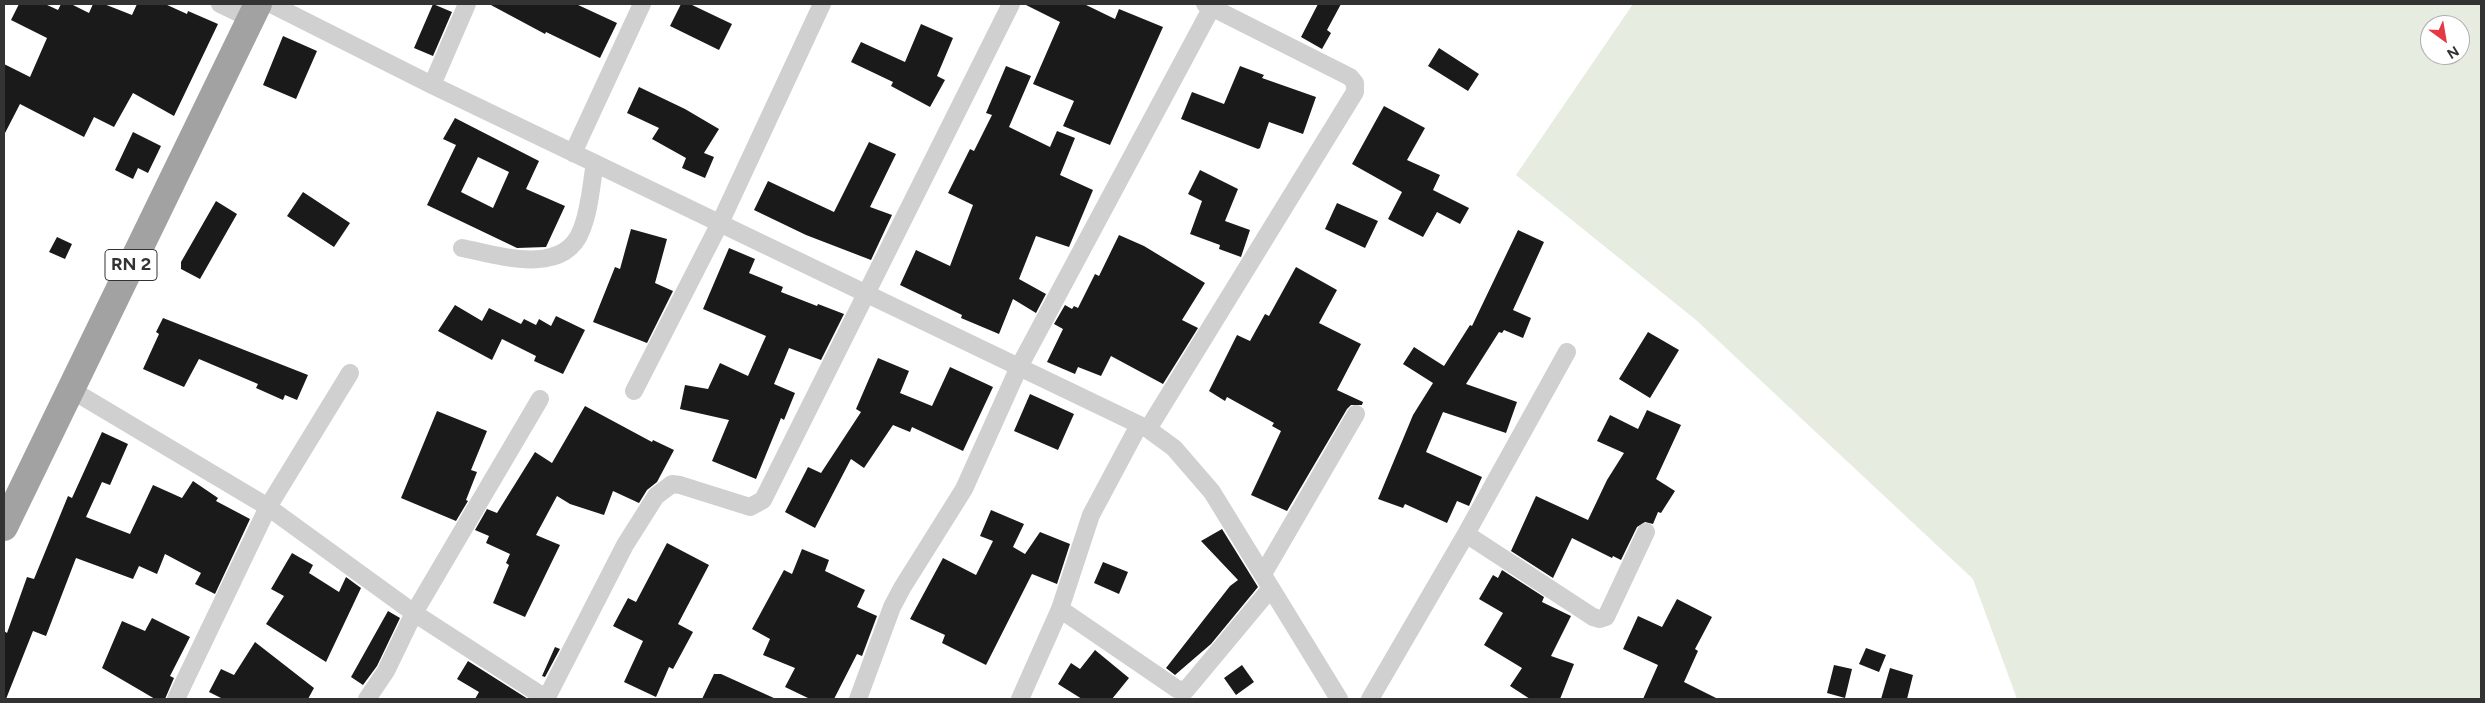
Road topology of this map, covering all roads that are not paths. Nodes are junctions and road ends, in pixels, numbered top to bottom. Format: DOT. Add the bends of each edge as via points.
graph roads {
  1 [pos="220,4"];
  2 [pos="467,4"];
  3 [pos="642,4"];
  4 [pos="822,4"];
  5 [pos="1010,4"];
  6 [pos="1208,6"];
  7 [pos="260,9"];
  8 [pos="432,85"];
  9 [pos="573,153"];
  10 [pos="594,163"];
  11 [pos="720,223"];
  12 [pos="462,248"];
  13 [pos="866,293"];
  14 [pos="1567,352"];
  15 [pos="1019,367"];
  16 [pos="350,372"];
  17 [pos="70,389"];
  18 [pos="634,391"];
  19 [pos="540,399"];
  20 [pos="1356,414"];
  21 [pos="1143,427"];
  22 [pos="268,507"];
  23 [pos="4,527"];
  24 [pos="1646,532"];
  25 [pos="1466,534"];
  26 [pos="1267,581"];
  27 [pos="1060,609"];
  28 [pos="414,613"];
  29 [pos="176,699"];
  30 [pos="367,699"];
  31 [pos="546,699"];
  32 [pos="858,699"];
  33 [pos="1020,699"];
  34 [pos="1339,699"];
  35 [pos="1370,699"];
  1 -- 7 [label="street"];
  2 -- 8 [label="street"];
  3 -- 9 [label="street"];
  4 -- 11 [label="street"];
  5 -- 13 [label="street"];
  6 -- 15 [label="street"];
  6 -- 21 [label="street" via="1350,77 1355,83 1355,92"];
  7 -- 8 [label="street"];
  7 -- 17 [label="highway, RN 2"];
  8 -- 9 [label="street"];
  9 -- 10 [label="street"];
  10 -- 11 [label="street"];
  10 -- 12 [label="street" via="581,233 565,250 551,258 526,261"];
  11 -- 13 [label="street"];
  11 -- 18 [label="street"];
  13 -- 15 [label="street"];
  13 -- 31 [label="street" via="763,500 750,507 672,484 656,496 607,579"];
  14 -- 25 [label="street"];
  15 -- 21 [label="street"];
  15 -- 32 [label="street" via="964,489 892,606"];
  16 -- 22 [label="street"];
  17 -- 22 [label="street"];
  17 -- 23 [label="highway, RN 2"];
  19 -- 28 [label="street"];
  20 -- 26 [label="street"];
  21 -- 26 [label="street" via="1174,448 1206,486 1236,528"];
  21 -- 27 [label="street" via="1091,515"];
  22 -- 28 [label="street"];
  22 -- 29 [label="street"];
  24 -- 25 [label="street" via="1606,616 1600,619"];
  25 -- 35 [label="street"];
  26 -- 27 [label="street" via="1186,690 1177,688"];
  26 -- 34 [label="street"];
  27 -- 33 [label="street"];
  28 -- 30 [label="street" via="386,671"];
  28 -- 31 [label="street"];
}
